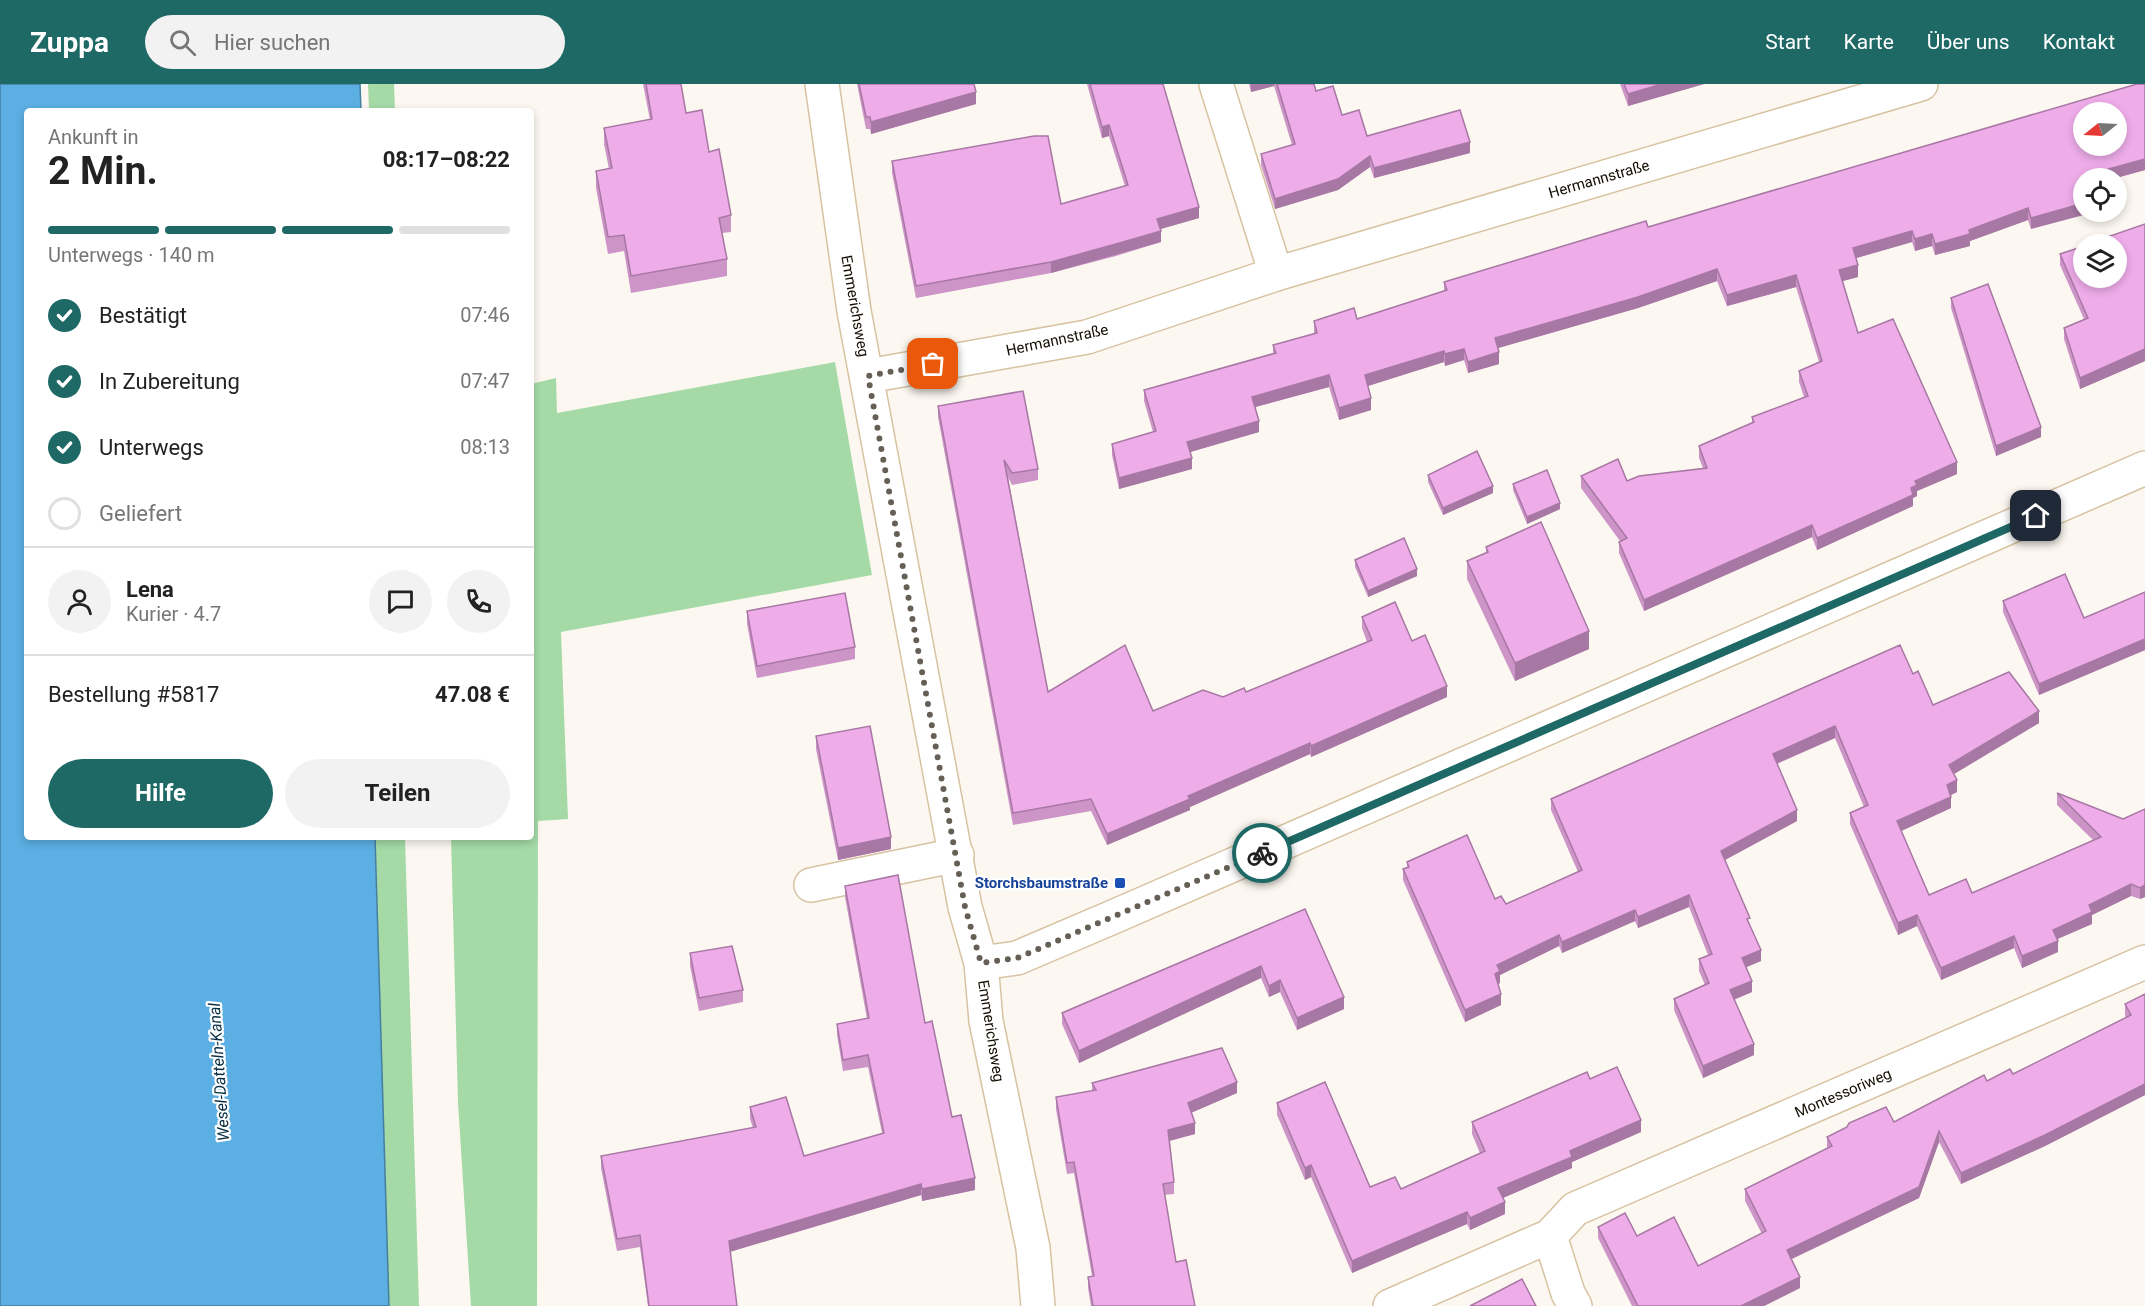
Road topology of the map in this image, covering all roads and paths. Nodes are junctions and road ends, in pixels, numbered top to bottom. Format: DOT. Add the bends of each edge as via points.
graph roads {
  1 [pos="822,84"];
  2 [pos="1216,84"];
  3 [pos="1921,84"];
  4 [pos="1276,274"];
  5 [pos="868,376"];
  6 [pos="2145,468"];
  7 [pos="957,855"];
  8 [pos="811,885"];
  9 [pos="2145,962"];
  10 [pos="981,963"];
  11 [pos="1550,1236"];
  12 [pos="1038,1306"];
  13 [pos="1390,1306"];
  14 [pos="1575,1306"];
  1 -- 5 [label="street, Emmerichsweg" via="854,311"];
  2 -- 4 [label="street"];
  3 -- 4 [label="street, Hermannstraße"];
  4 -- 5 [label="street, Hermannstraße" via="1088,337"];
  5 -- 7 [label="street, Emmerichsweg"];
  6 -- 10 [label="street" via="1017,958"];
  7 -- 8 [label="street"];
  7 -- 10 [label="street, Emmerichsweg" via="965,907"];
  9 -- 11 [label="street, Montessoriweg" via="1575,1209"];
  10 -- 12 [label="street, Emmerichsweg" via="986,1021 1033,1248"];
  11 -- 13 [label="street, Montessoriweg"];
  11 -- 14 [label="street"];
}
